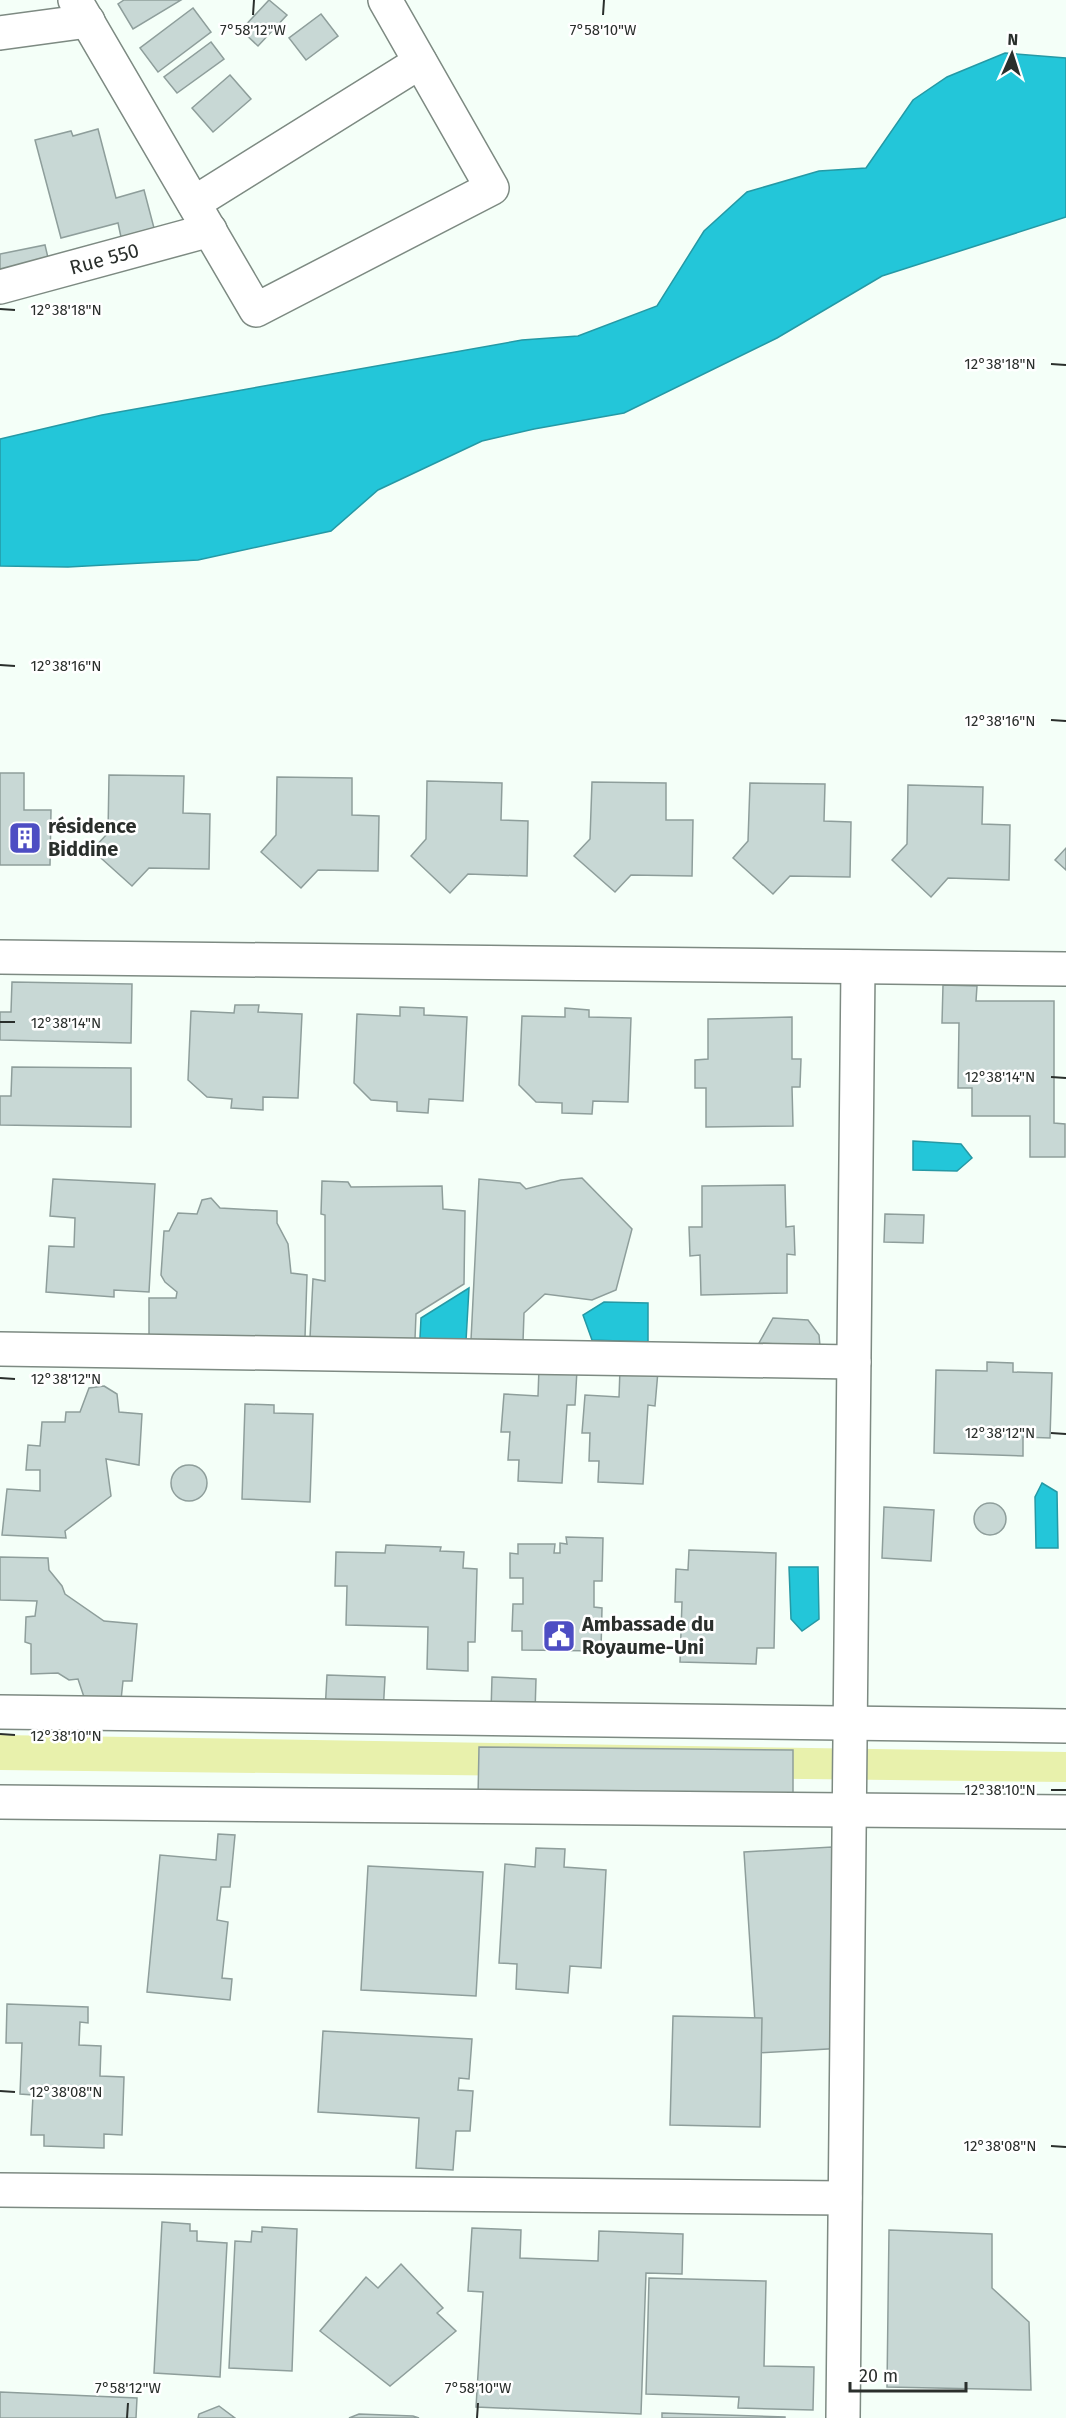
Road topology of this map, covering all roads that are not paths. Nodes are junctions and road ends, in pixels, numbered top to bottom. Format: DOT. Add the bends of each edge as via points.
graph roads {
  1 [pos="385,0"];
  2 [pos="82,11"];
  3 [pos="0,33"];
  4 [pos="420,62"];
  5 [pos="194,202"];
  6 [pos="210,230"];
  7 [pos="0,287"];
  8 [pos="0,957"];
  9 [pos="858,967"];
  10 [pos="1066,969"];
  11 [pos="0,1349"];
  12 [pos="854,1362"];
  13 [pos="0,1712"];
  14 [pos="850,1723"];
  15 [pos="1066,1726"];
  16 [pos="0,1802"];
  17 [pos="849,1810"];
  18 [pos="1066,1812"];
  19 [pos="0,2190"];
  20 [pos="845,2198"];
  21 [pos="843,2418"];
  1 -- 4 [label="street"];
  2 -- 3 [label="street"];
  2 -- 5 [label="street"];
  4 -- 5 [label="street"];
  4 -- 6 [label="street" via="492,188 256,310"];
  5 -- 6 [label="street"];
  6 -- 7 [label="street, Rue 550"];
  8 -- 9 [label="street"];
  9 -- 10 [label="street"];
  9 -- 12 [label="street"];
  11 -- 12 [label="street"];
  12 -- 14 [label="street"];
  13 -- 14 [label="street"];
  14 -- 15 [label="street"];
  14 -- 17 [label="street"];
  16 -- 17 [label="street"];
  17 -- 18 [label="street"];
  17 -- 20 [label="street"];
  19 -- 20 [label="street"];
  20 -- 21 [label="street"];
}
